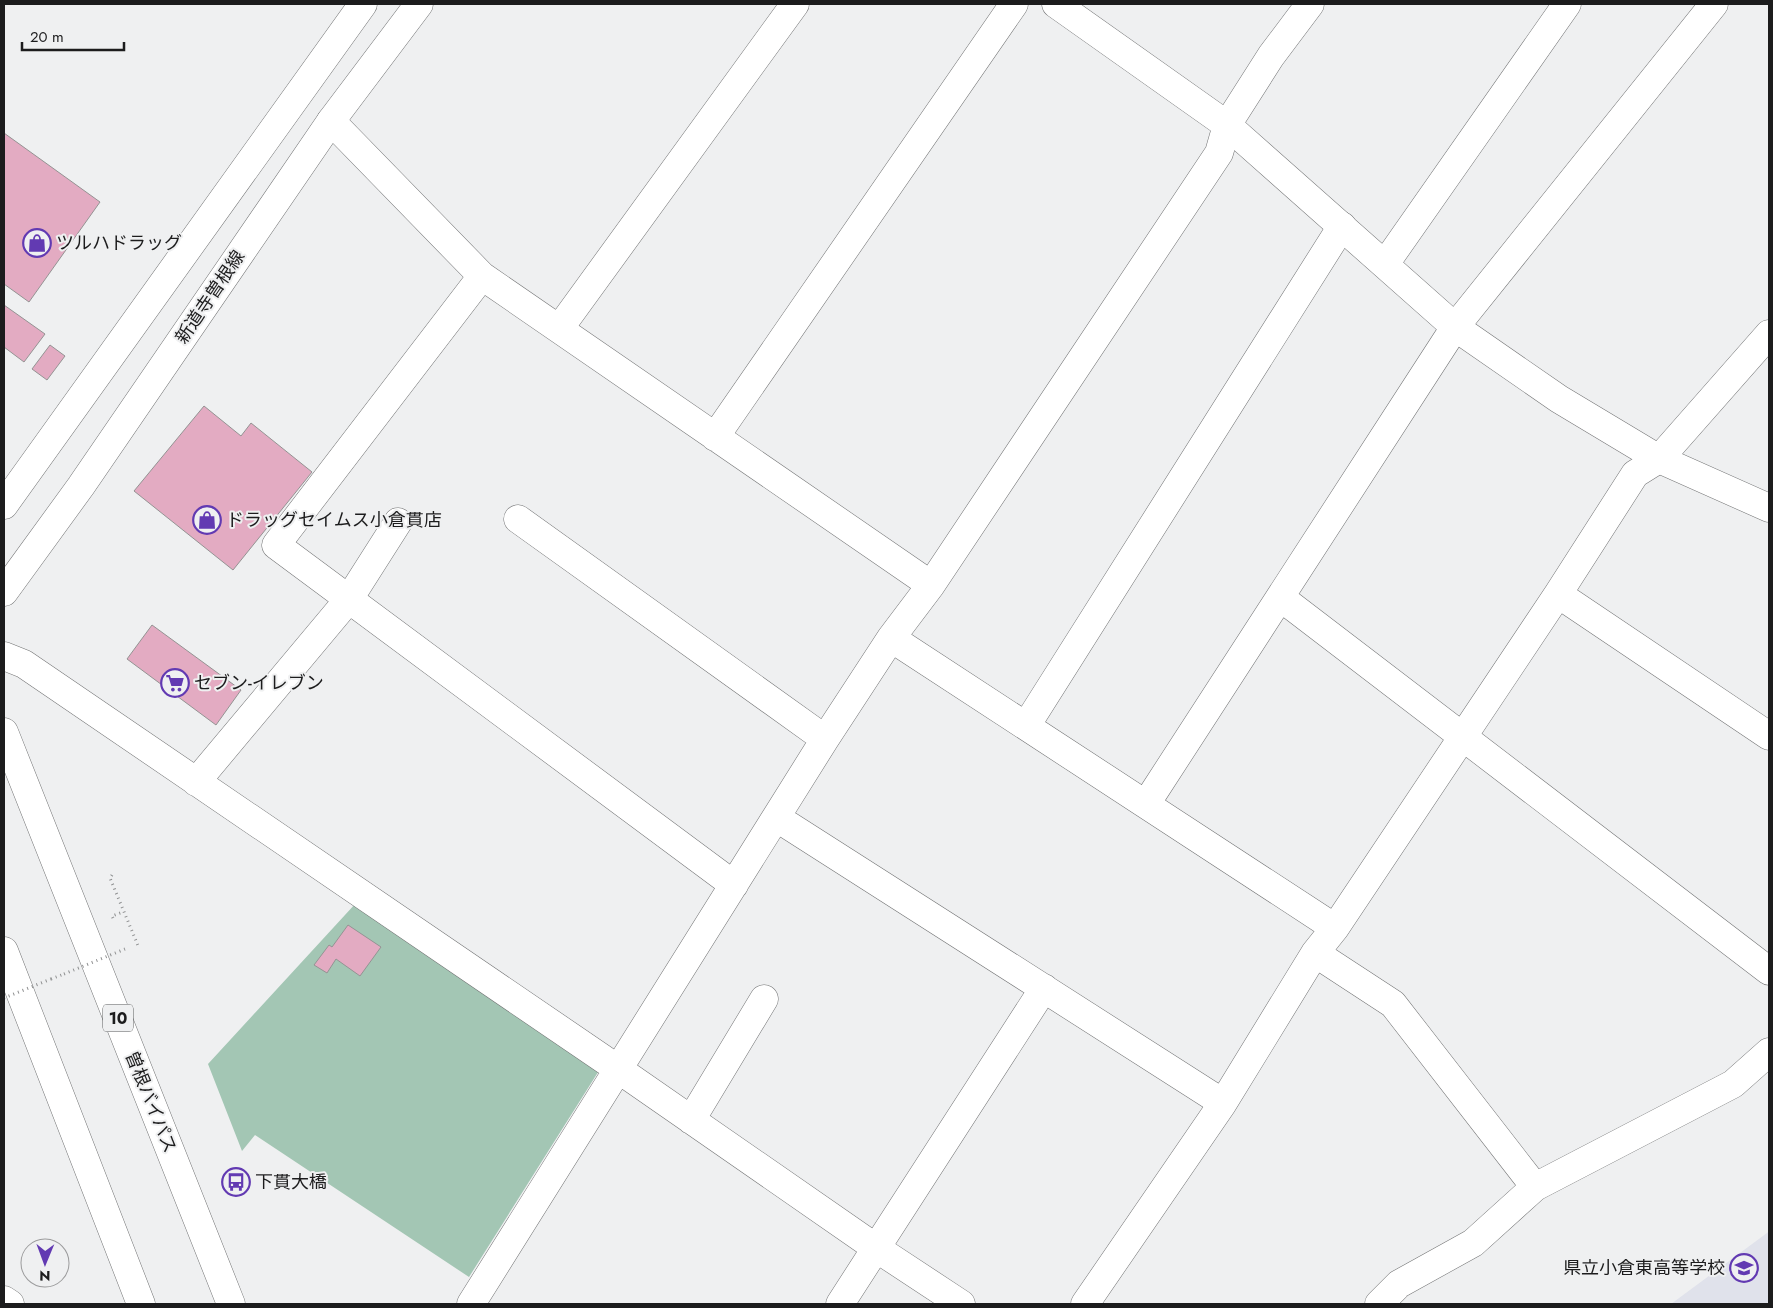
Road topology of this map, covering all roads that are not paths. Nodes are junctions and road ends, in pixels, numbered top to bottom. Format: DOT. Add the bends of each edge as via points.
graph roads {
  1 [pos="363,4"];
  2 [pos="419,4"];
  3 [pos="794,4"];
  4 [pos="1014,4"];
  5 [pos="1056,4"];
  6 [pos="1310,4"];
  7 [pos="1567,4"];
  8 [pos="1714,4"];
  9 [pos="330,122"];
  10 [pos="1227,125"];
  11 [pos="1342,226"];
  12 [pos="1385,264"];
  13 [pos="482,276"];
  14 [pos="1455,327"];
  15 [pos="559,329"];
  16 [pos="1769,334"];
  17 [pos="715,436"];
  18 [pos="1659,459"];
  19 [pos="4,505"];
  20 [pos="1769,508"];
  21 [pos="518,519"];
  22 [pos="398,522"];
  23 [pos="931,585"];
  24 [pos="4,592"];
  25 [pos="1558,594"];
  26 [pos="1280,597"];
  27 [pos="349,599"];
  28 [pos="891,638"];
  29 [pos="4,656"];
  30 [pos="1026,726"];
  31 [pos="4,732"];
  32 [pos="1463,735"];
  33 [pos="1769,736"];
  34 [pos="825,739"];
  35 [pos="196,782"];
  36 [pos="1146,804"];
  37 [pos="777,818"];
  38 [pos="734,885"];
  39 [pos="1335,928"];
  40 [pos="4,951"];
  41 [pos="1315,954"];
  42 [pos="1769,971"];
  43 [pos="1044,988"];
  44 [pos="764,999"];
  45 [pos="1769,1052"];
  46 [pos="618,1069"];
  47 [pos="1223,1103"];
  48 [pos="691,1120"];
  49 [pos="1535,1187"];
  50 [pos="876,1248"];
  51 [pos="4,1300"];
  52 [pos="10,1304"];
  53 [pos="141,1304"];
  54 [pos="231,1304"];
  55 [pos="471,1304"];
  56 [pos="840,1304"];
  57 [pos="961,1304"];
  58 [pos="1084,1304"];
  59 [pos="1379,1304"];
  1 -- 19 [label="main road"];
  2 -- 9 [label="main road, 新道寺曽根線"];
  3 -- 15 [label="main road"];
  4 -- 17 [label="main road"];
  5 -- 10 [label="main road"];
  6 -- 10 [label="main road" via="1271,56"];
  7 -- 12 [label="main road"];
  8 -- 14 [label="main road"];
  9 -- 13 [label="main road"];
  9 -- 24 [label="main road, 新道寺曽根線" via="81,486"];
  10 -- 11 [label="main road"];
  10 -- 23 [label="main road" via="1219,153"];
  11 -- 12 [label="main road"];
  11 -- 30 [label="main road"];
  12 -- 14 [label="main road"];
  13 -- 15 [label="main road"];
  13 -- 27 [label="main road" via="276,545"];
  14 -- 18 [label="main road" via="1559,399"];
  14 -- 26 [label="main road"];
  15 -- 17 [label="main road"];
  16 -- 18 [label="main road"];
  17 -- 23 [label="main road"];
  18 -- 20 [label="main road"];
  18 -- 25 [label="main road" via="1635,474"];
  21 -- 34 [label="main road"];
  22 -- 27 [label="main road"];
  23 -- 28 [label="main road"];
  25 -- 32 [label="main road"];
  25 -- 33 [label="main road"];
  26 -- 32 [label="main road"];
  26 -- 36 [label="main road"];
  27 -- 35 [label="main road"];
  27 -- 38 [label="main road"];
  28 -- 30 [label="main road"];
  28 -- 34 [label="main road"];
  29 -- 35 [label="main road" via="24,664"];
  30 -- 36 [label="main road"];
  31 -- 54 [label="main road, 曽根バイパス / 10"];
  32 -- 39 [label="main road"];
  32 -- 42 [label="main road"];
  34 -- 37 [label="main road"];
  35 -- 46 [label="main road"];
  36 -- 39 [label="main road"];
  37 -- 38 [label="main road"];
  37 -- 43 [label="main road"];
  38 -- 46 [label="main road"];
  39 -- 41 [label="main road"];
  40 -- 53 [label="main road"];
  41 -- 47 [label="main road"];
  41 -- 49 [label="main road" via="1393,1004"];
  43 -- 47 [label="main road"];
  43 -- 50 [label="main road"];
  44 -- 48 [label="main road"];
  45 -- 49 [label="main road" via="1733,1084"];
  46 -- 48 [label="main road"];
  46 -- 55 [label="main road"];
  47 -- 58 [label="main road"];
  48 -- 50 [label="main road"];
  49 -- 59 [label="main road" via="1473,1243 1399,1284"];
  50 -- 56 [label="main road"];
  50 -- 57 [label="main road"];
  51 -- 52 [label="main road"];
}
